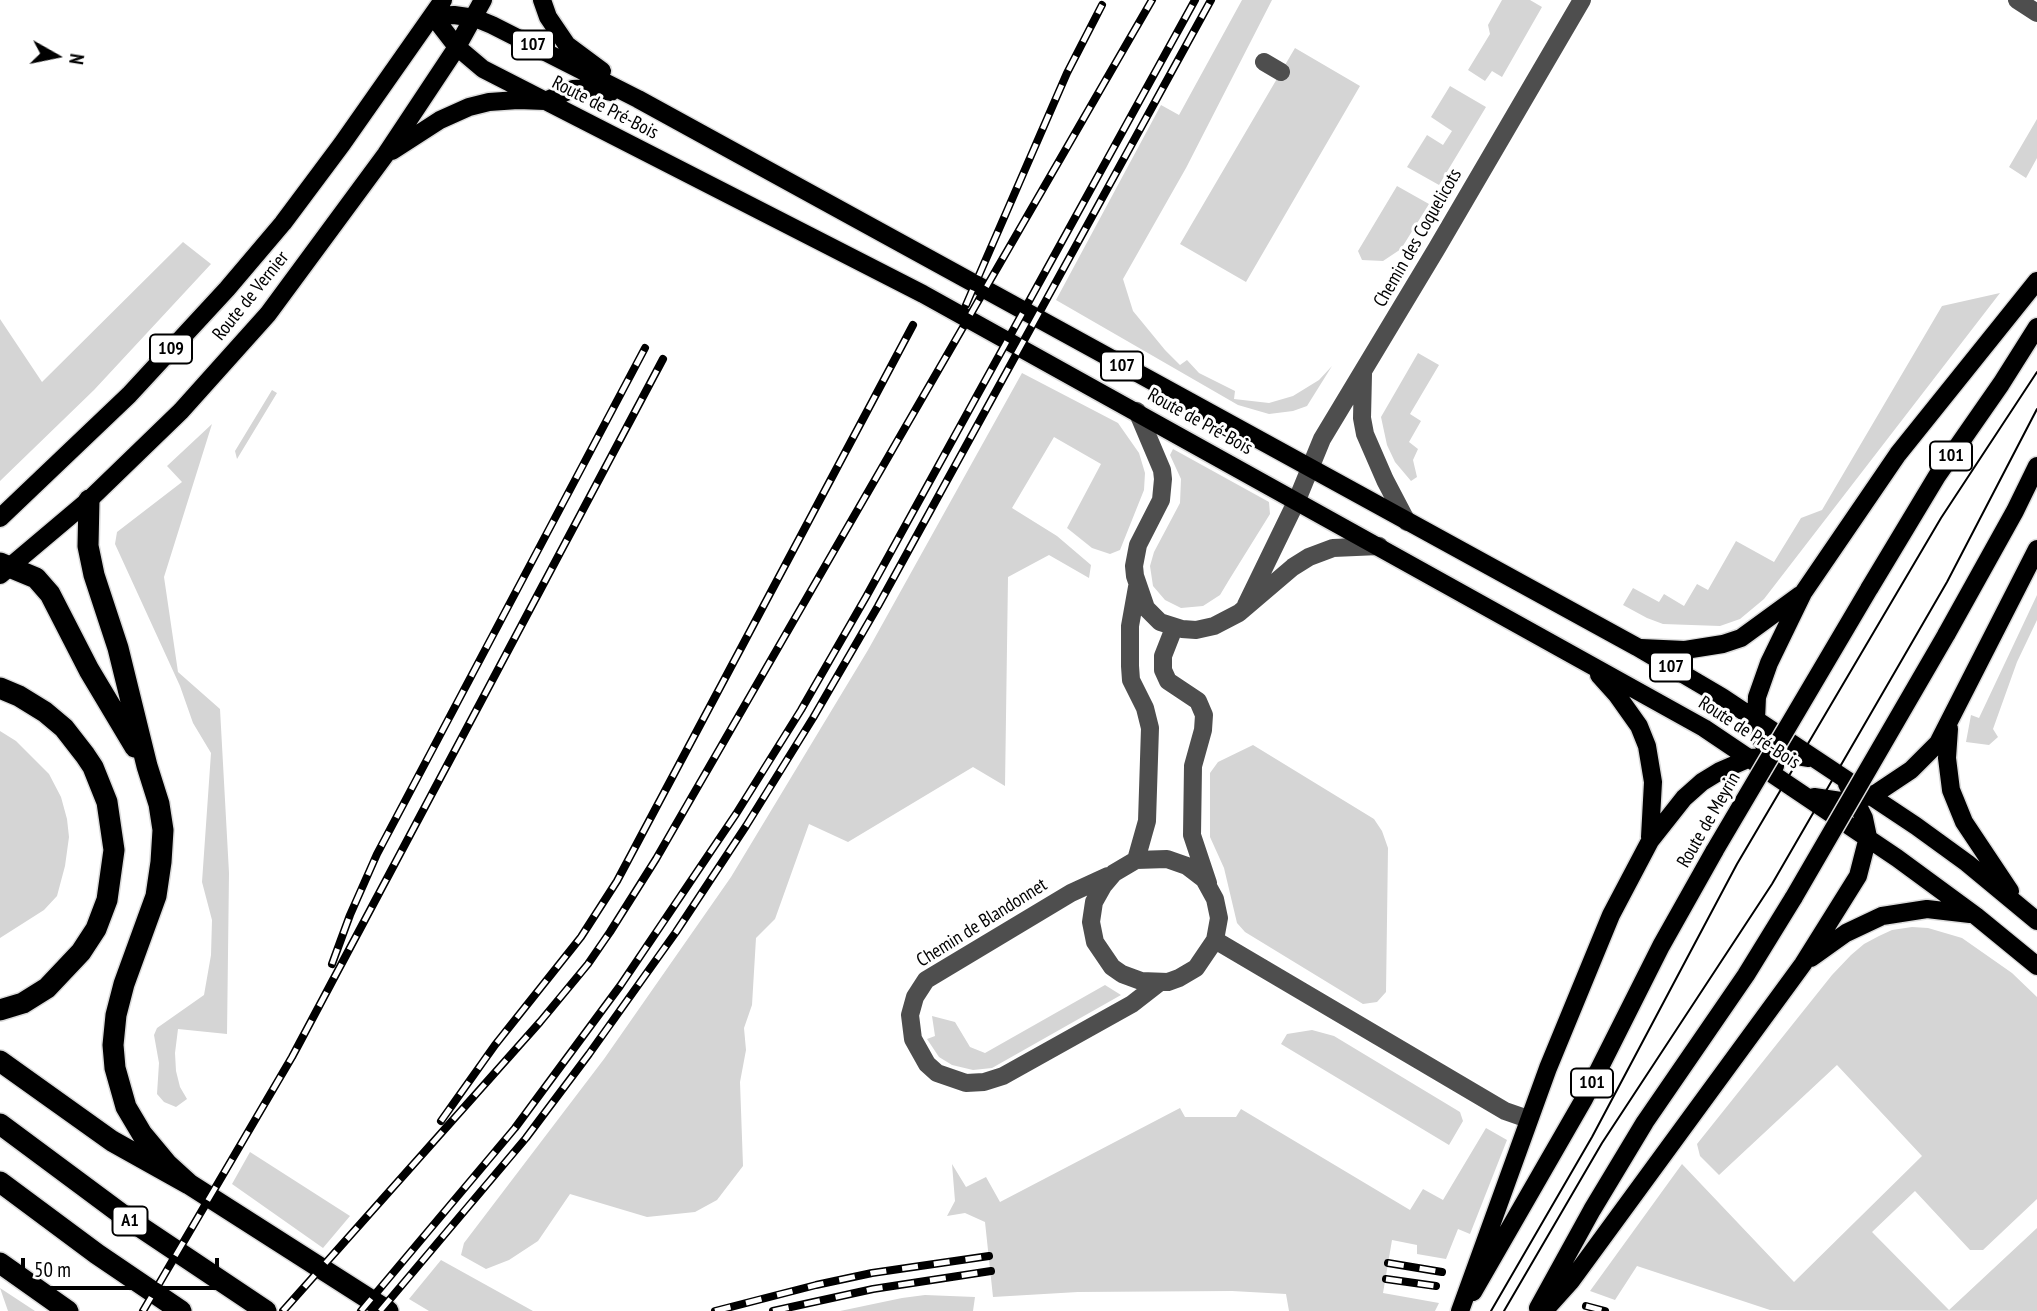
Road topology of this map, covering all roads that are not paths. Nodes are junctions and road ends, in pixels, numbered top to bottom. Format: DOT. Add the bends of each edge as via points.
graph roads {
  1 [pos="443,0"];
  2 [pos="483,0"];
  3 [pos="542,0"];
  4 [pos="1582,0"];
  5 [pos="2017,0"];
  6 [pos="2037,13"];
  7 [pos="433,16"];
  8 [pos="475,18"];
  9 [pos="457,47"];
  10 [pos="1264,62"];
  11 [pos="1280,72"];
  12 [pos="638,99"];
  13 [pos="545,101"];
  14 [pos="384,156"];
  15 [pos="2037,281"];
  16 [pos="2037,327"];
  17 [pos="1363,373"];
  18 [pos="1137,411"];
  19 [pos="2037,466"];
  20 [pos="1310,469"];
  21 [pos="89,500"];
  22 [pos="1297,500"];
  23 [pos="0,518"];
  24 [pos="1407,522"];
  25 [pos="1379,546"];
  26 [pos="2037,549"];
  27 [pos="4,568"];
  28 [pos="1137,587"];
  29 [pos="1803,593"];
  30 [pos="1246,605"];
  31 [pos="1174,628"];
  32 [pos="1637,647"];
  33 [pos="1587,662"];
  34 [pos="0,688"];
  35 [pos="1951,719"];
  36 [pos="1756,720"];
  37 [pos="1759,758"];
  38 [pos="147,766"];
  39 [pos="1829,768"];
  40 [pos="1796,789"];
  41 [pos="1864,798"];
  42 [pos="1868,837"];
  43 [pos="1650,841"];
  44 [pos="1136,860"];
  45 [pos="1114,873"];
  46 [pos="1209,886"];
  47 [pos="2020,906"];
  48 [pos="1976,916"];
  49 [pos="2037,921"];
  50 [pos="1215,940"];
  51 [pos="1803,964"];
  52 [pos="2037,965"];
  53 [pos="1159,983"];
  54 [pos="0,1010"];
  55 [pos="0,1060"];
  56 [pos="1528,1119"];
  57 [pos="0,1124"];
  58 [pos="0,1182"];
  59 [pos="188,1184"];
  60 [pos="0,1261"];
  61 [pos="68,1311"];
  62 [pos="181,1311"];
  63 [pos="266,1311"];
  64 [pos="388,1311"];
  65 [pos="1461,1311"];
  66 [pos="1536,1311"];
  67 [pos="1544,1311"];
  1 -- 7 [label="main road, Route de Vernier / 109"];
  2 -- 8 [label="main road, Route de Vernier / 109"];
  3 -- 12 [label="main road" via="568,45"];
  4 -- 17 [label="street, Chemin des Coquelicots"];
  5 -- 6 [label="street"];
  7 -- 8 [label="main road, Route de Pré-Bois / 107"];
  7 -- 9 [label="main road, Route de Pré-Bois / 107"];
  7 -- 23 [label="main road, Route de Vernier / 109" via="283,223 227,289 129,395"];
  8 -- 9 [label="main road, Route de Vernier / 109"];
  8 -- 12 [label="main road, Route de Pré-Bois / 107"];
  9 -- 13 [label="main road, Route de Pré-Bois / 107" via="483,69"];
  9 -- 14 [label="main road, Route de Vernier / 109"];
  10 -- 11 [label="street"];
  12 -- 13 [label="main road" via="591,88 573,89"];
  12 -- 20 [label="main road, Route de Pré-Bois / 107"];
  13 -- 14 [label="main road" via="469,107"];
  13 -- 18 [label="main road, Route de Pré-Bois / 107" via="923,294"];
  14 -- 21 [label="main road, Route de Vernier / 109" via="268,314 181,411"];
  15 -- 29 [label="main road" via="1898,454"];
  16 -- 65 [label="main road, Route de Meyrin / 101, bridge" via="1937,476 1715,850 1584,1099"];
  17 -- 20 [label="street, Chemin des Coquelicots" via="1322,439"];
  17 -- 24 [label="street" via="1364,434"];
  18 -- 22 [label="main road, Route de Pré-Bois / 107"];
  18 -- 28 [label="street" via="1163,479 1161,500 1138,545"];
  19 -- 66 [label="main road, bridge" via="1946,635 1794,897 1644,1122"];
  20 -- 22 [label="street, Chemin des Coquelicots"];
  20 -- 24 [label="main road, Route de Pré-Bois / 107"];
  21 -- 27 [label="main road, Route de Vernier / 109"];
  21 -- 38 [label="highway" via="88,545 94,575 118,648"];
  22 -- 25 [label="main road, Route de Pré-Bois / 107"];
  22 -- 30 [label="street"];
  24 -- 32 [label="main road, Route de Pré-Bois / 107"];
  25 -- 30 [label="street" via="1319,551"];
  25 -- 33 [label="main road, Route de Pré-Bois / 107"];
  26 -- 35 [label="main road"];
  27 -- 38 [label="highway" via="36,578 50,594"];
  28 -- 31 [label="street" via="1146,608"];
  28 -- 44 [label="street" via="1130,626 1130,680 1150,728 1147,821"];
  29 -- 32 [label="main road" via="1732,641 1685,650"];
  29 -- 36 [label="main road" via="1762,679"];
  30 -- 31 [label="street" via="1205,630"];
  31 -- 46 [label="street" via="1163,656 1163,670 1168,681 1198,701 1204,715 1193,766 1192,835"];
  32 -- 36 [label="main road, Route de Pré-Bois / 107"];
  33 -- 37 [label="main road, Route de Pré-Bois / 107"];
  33 -- 43 [label="main road" via="1617,695 1647,746 1653,782"];
  34 -- 54 [label="highway" via="45,712 85,755 107,802 114,850 107,900 81,952 47,988"];
  35 -- 41 [label="main road" via="1938,743 1911,770"];
  35 -- 47 [label="main road" via="1947,758 1951,790 1964,822"];
  36 -- 37 [label="main road"];
  36 -- 39 [label="main road, Route de Pré-Bois / 107"];
  37 -- 39 [label="main road" via="1791,755"];
  37 -- 40 [label="main road, Route de Pré-Bois"];
  37 -- 43 [label="main road" via="1702,782"];
  38 -- 59 [label="highway" via="162,818 162,862 152,908 120,999 113,1056 126,1107 142,1134"];
  39 -- 41 [label="main road, Route de Pré-Bois / 107"];
  40 -- 41 [label="main road" via="1821,800"];
  40 -- 42 [label="main road, Route de Pré-Bois"];
  41 -- 42 [label="main road"];
  41 -- 47 [label="main road, Route de Pré-Bois / 107" via="1968,863"];
  42 -- 48 [label="main road, Route de Pré-Bois"];
  42 -- 51 [label="main road" via="1858,877"];
  43 -- 56 [label="main road" via="1611,915"];
  44 -- 45 [label="street, Chemin de Blandonnet"];
  44 -- 46 [label="street" via="1177,862"];
  45 -- 53 [label="street, Chemin de Blandonnet" via="1092,909 1095,942 1105,960 1122,974"];
  45 -- 53 [label="street, Chemin de Blandonnet" via="926,980 910,1015 913,1040 937,1073 966,1083 984,1082 1003,1076 1132,1004"];
  46 -- 50 [label="street" via="1219,918"];
  47 -- 49 [label="main road, Route de Pré-Bois / 107"];
  48 -- 51 [label="main road" via="1927,909 1882,916 1846,933"];
  48 -- 52 [label="main road, Route de Pré-Bois"];
  50 -- 53 [label="street, Chemin de Blandonnet" via="1196,968"];
  50 -- 56 [label="street" via="1505,1111"];
  51 -- 67 [label="main road" via="1571,1281"];
  55 -- 59 [label="highway" via="112,1141"];
  56 -- 65 [label="main road"];
  57 -- 63 [label="highway, A1" via="124,1216"];
  58 -- 62 [label="highway, A1"];
  59 -- 64 [label="highway"];
  60 -- 61 [label="highway"];
}
